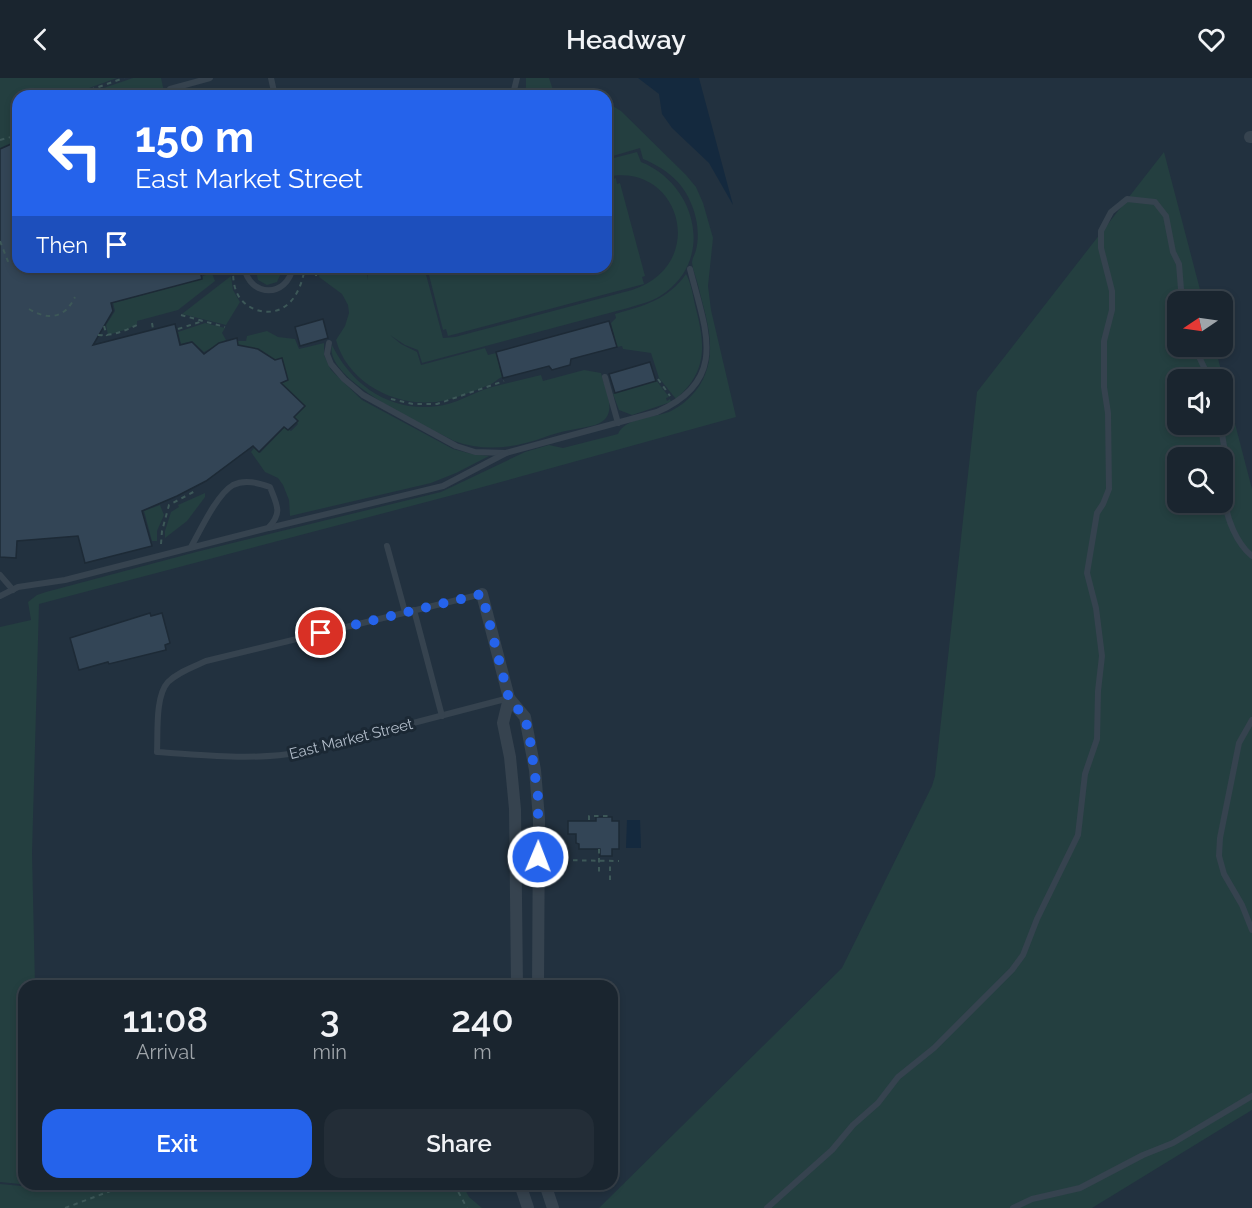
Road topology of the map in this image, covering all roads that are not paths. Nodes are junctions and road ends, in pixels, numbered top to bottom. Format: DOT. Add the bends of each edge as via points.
graph roads {
  1 [pos="210,78"];
  2 [pos="170,90"];
  3 [pos="690,269"];
  4 [pos="245,273"];
  5 [pos="291,273"];
  6 [pos="1181,291"];
  7 [pos="329,343"];
  8 [pos="605,377"];
  9 [pos="618,423"];
  10 [pos="1221,435"];
  11 [pos="506,453"];
  12 [pos="268,528"];
  13 [pos="387,546"];
  14 [pos="192,547"];
  15 [pos="1252,556"];
  16 [pos="0,575"];
  17 [pos="13,590"];
  18 [pos="482,594"];
  19 [pos="0,596"];
  20 [pos="414,610"];
  21 [pos="405,612"];
  22 [pos="509,699"];
  23 [pos="442,716"];
  24 [pos="1252,720"];
  25 [pos="516,879"];
  26 [pos="538,880"];
  27 [pos="1252,930"];
  28 [pos="517,980"];
  29 [pos="538,980"];
  30 [pos="1252,1096"];
  31 [pos="522,1190"];
  32 [pos="547,1190"];
  33 [pos="528,1208"];
  34 [pos="553,1208"];
  35 [pos="767,1208"];
  36 [pos="1013,1208"];
  1 -- 2 [label="lane"];
  3 -- 9 [label="lane" via="706,333 707,354 702,374 689,393 675,403"];
  4 -- 5 [label="lane" via="250,282 264,290 286,283"];
  6 -- 35 [label="lane" via="1179,264 1166,216 1155,202 1126,199 1111,212 1101,231 1101,248 1112,291 1112,310 1104,341 1108,489 1097,513 1087,573 1102,656 1097,739 1085,774 1078,835 1023,956 934,1048 898,1077 832,1150"];
  7 -- 11 [label="lane" via="327,354 332,364 363,395 456,446 474,452"];
  8 -- 9 [label="lane"];
  9 -- 11 [label="lane"];
  10 -- 15 [label="lane" via="1227,462 1227,516"];
  11 -- 12 [label="lane" via="443,486"];
  12 -- 14 [label="lane"];
  12 -- 14 [label="lane" via="277,520 278,507 270,487 254,482 233,485 216,502"];
  13 -- 21 [label="lane"];
  14 -- 17 [label="lane"];
  16 -- 17 [label="lane"];
  17 -- 19 [label="lane"];
  18 -- 20 [label="lane, East Market Street"];
  18 -- 22 [label="street, East Market Street"];
  20 -- 21 [label="lane, East Market Street"];
  20 -- 23 [label="lane"];
  21 -- 23 [label="lane, East Market Street" via="206,661 185,670 167,683 159,704 157,752 280,756"];
  22 -- 23 [label="lane, East Market Street"];
  22 -- 25 [label="street, East Market Street" via="503,723 514,783"];
  22 -- 26 [label="street, East Market Street" via="525,717 532,750 538,797"];
  24 -- 27 [label="lane" via="1239,743 1220,856 1224,874"];
  25 -- 26 [label="lane"];
  25 -- 28 [label="street, East Market Street"];
  26 -- 29 [label="street, East Market Street"];
  30 -- 36 [label="lane" via="1184,1137 1080,1188 1032,1199"];
  31 -- 33 [label="street"];
  32 -- 34 [label="street"];
}
